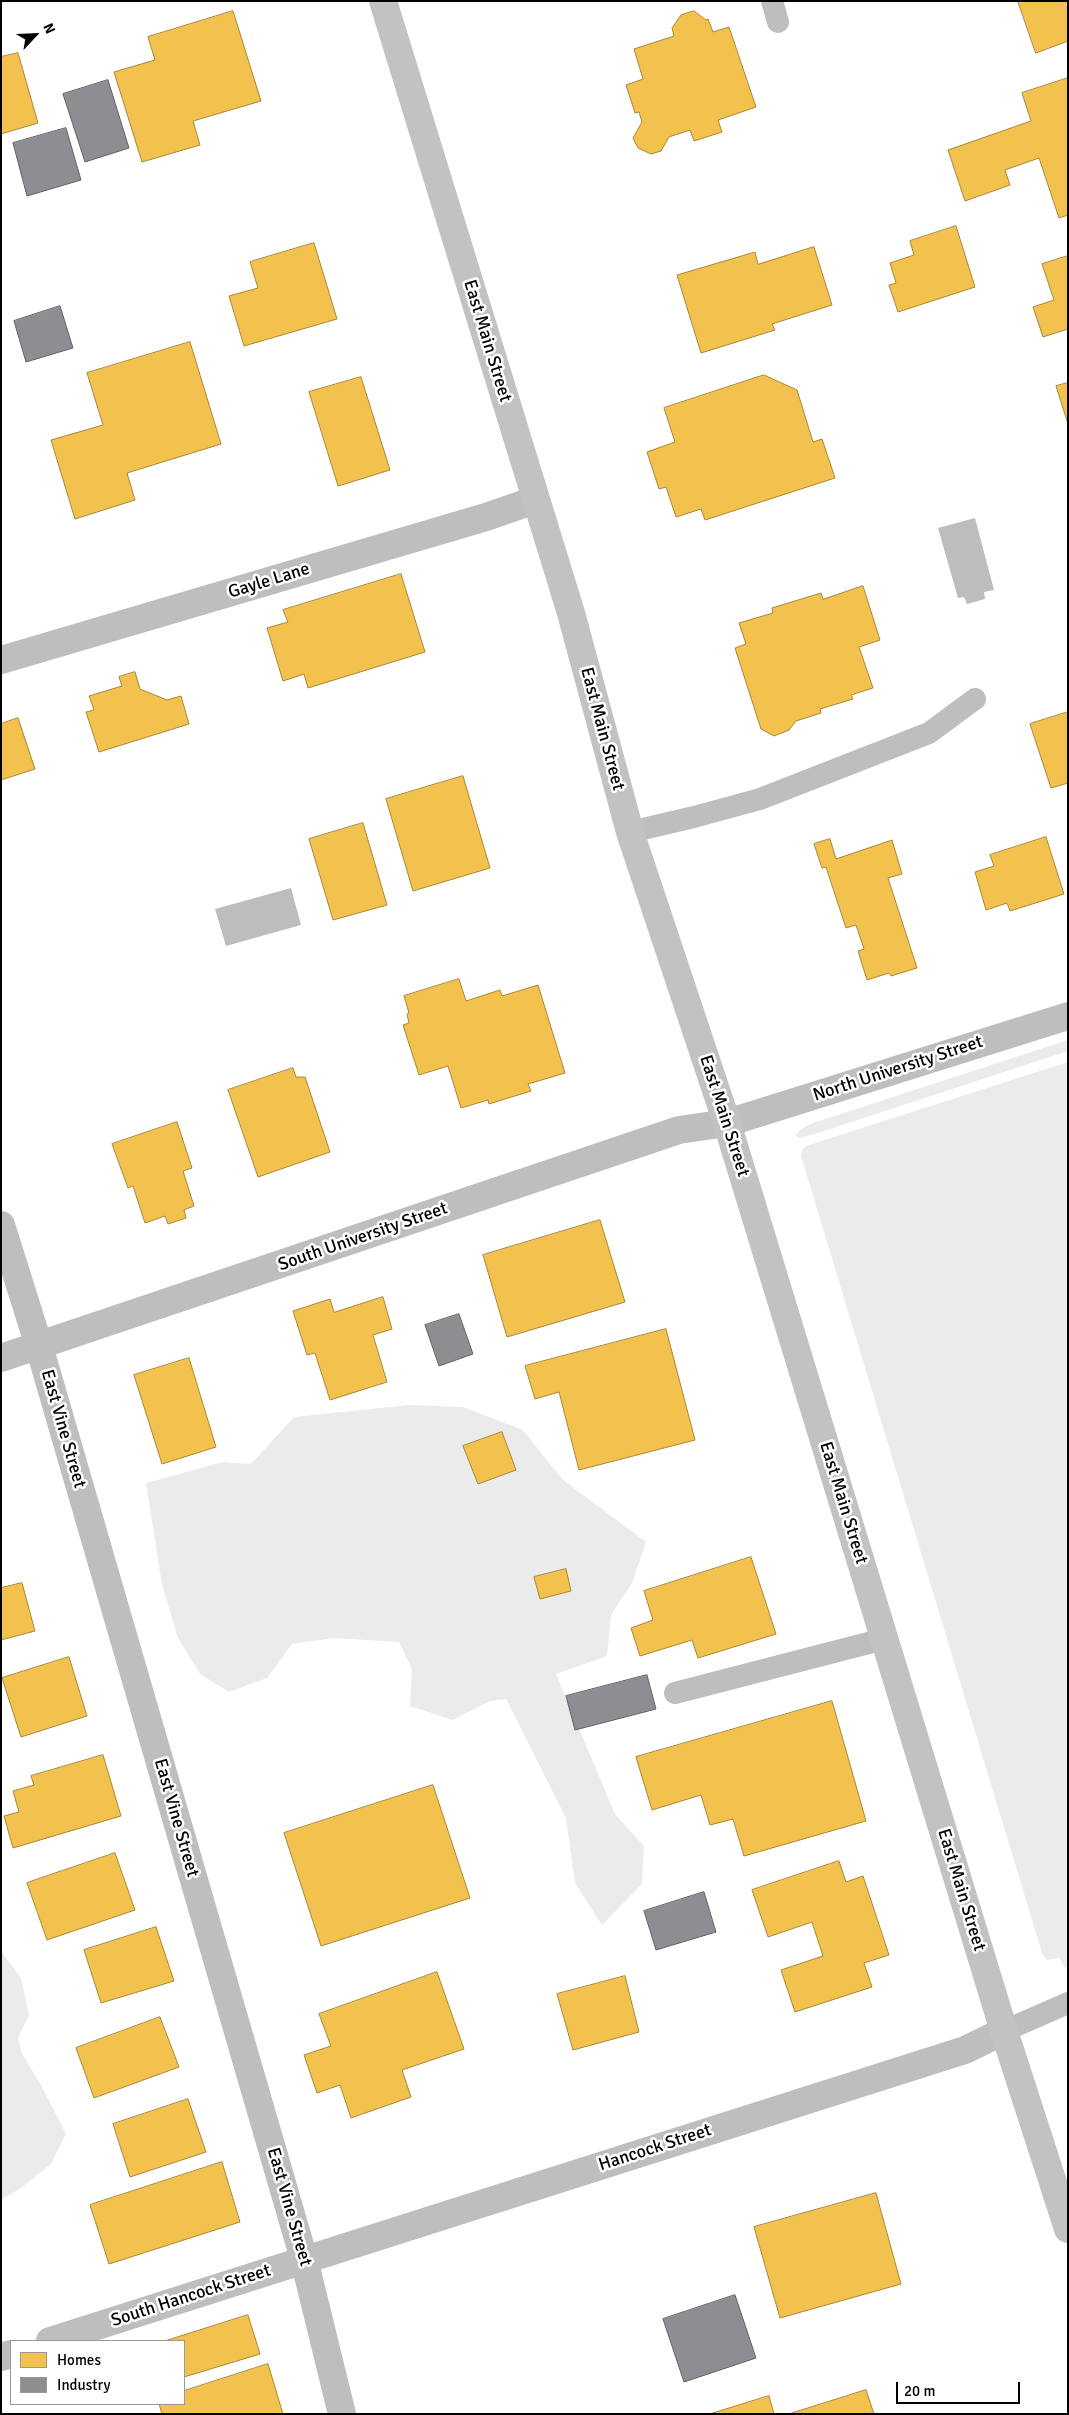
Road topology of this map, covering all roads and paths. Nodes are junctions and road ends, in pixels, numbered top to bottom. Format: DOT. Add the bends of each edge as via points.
graph roads {
  1 [pos="383,1"];
  2 [pos="535,500"];
  3 [pos="1,660"];
  4 [pos="975,699"];
  5 [pos="630,832"];
  6 [pos="1068,1016"];
  7 [pos="727,1123"];
  8 [pos="1,1225"];
  9 [pos="39,1346"];
  10 [pos="1,1358"];
  11 [pos="884,1639"];
  12 [pos="675,1692"];
  13 [pos="1068,2004"];
  14 [pos="1004,2030"];
  15 [pos="1068,2229"];
  16 [pos="304,2259"];
  17 [pos="53,2340"];
  18 [pos="342,2414"];
  1 -- 2 [label="street, East Main Street"];
  2 -- 3 [label="street, Gayle Lane"];
  2 -- 5 [label="street, East Main Street" via="571,613"];
  4 -- 5 [label="lane" via="929,733 760,799"];
  5 -- 7 [label="street, East Main Street"];
  6 -- 7 [label="street, North University Street"];
  7 -- 9 [label="street, South University Street" via="679,1130"];
  7 -- 11 [label="street, East Main Street"];
  8 -- 9 [label="street, East Vine Street"];
  9 -- 10 [label="street, South University Street"];
  9 -- 16 [label="street, East Vine Street"];
  11 -- 12 [label="lane"];
  11 -- 14 [label="street, East Main Street"];
  13 -- 14 [label="lane"];
  14 -- 15 [label="street, East Main Street"];
  14 -- 16 [label="street, Hancock Street" via="965,2050"];
  16 -- 17 [label="street, South Hancock Street"];
  16 -- 18 [label="street, East Vine Street"];
}
